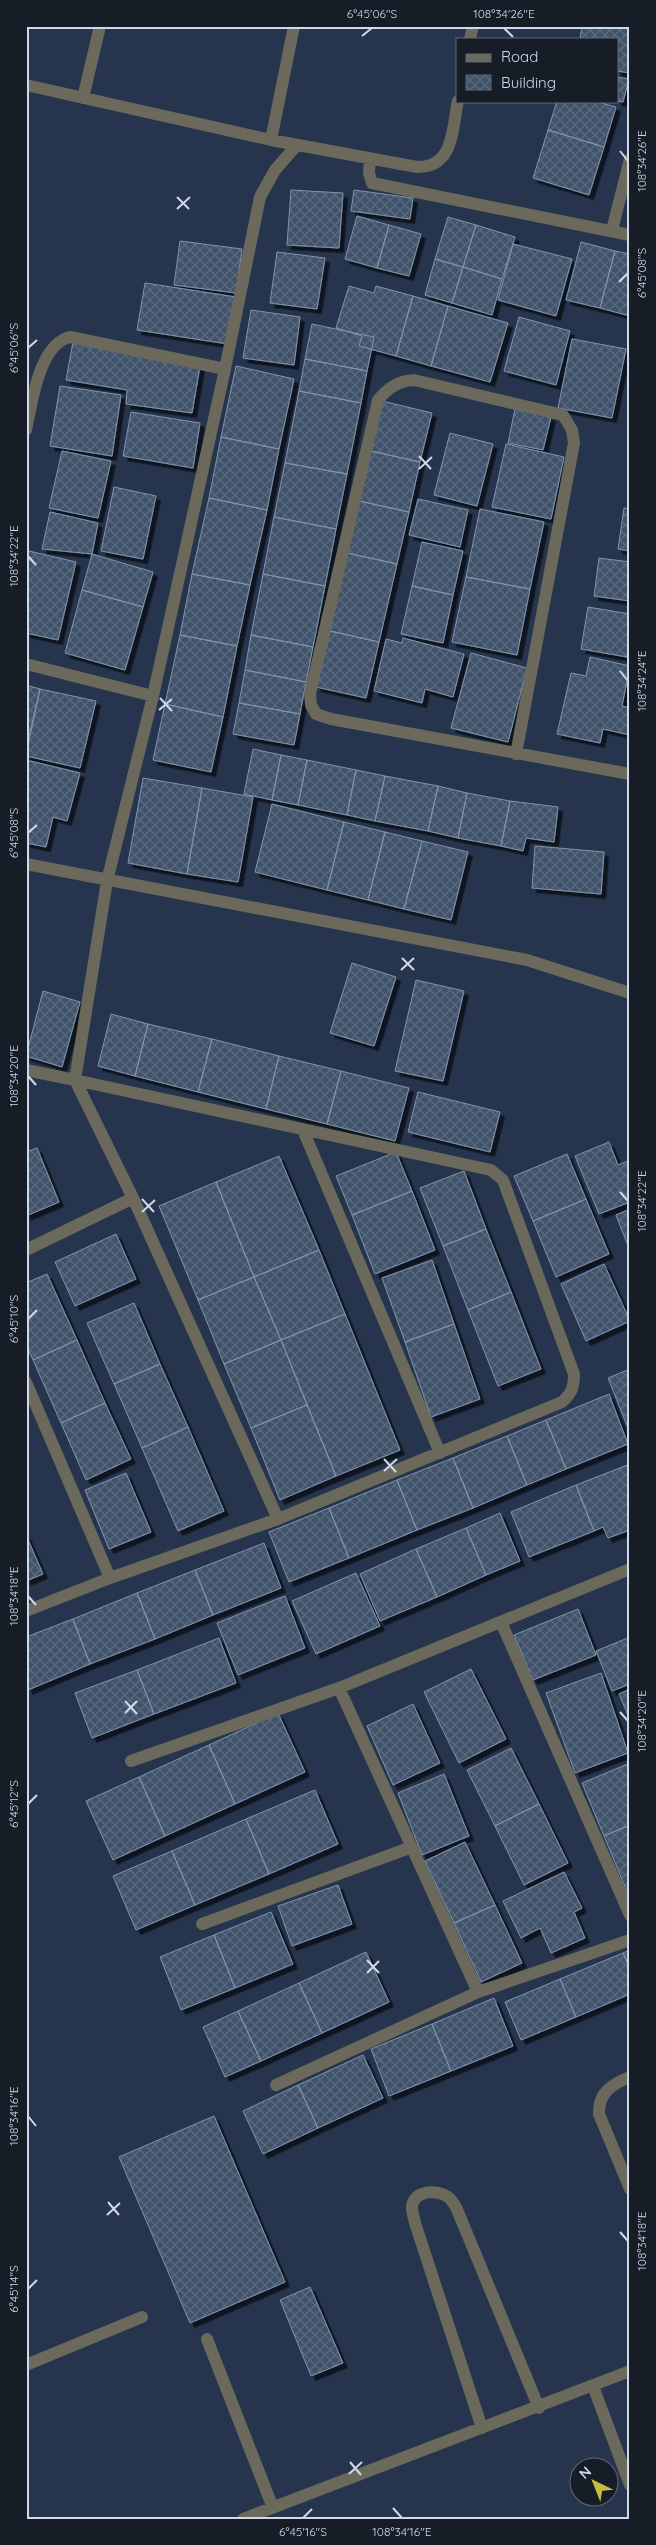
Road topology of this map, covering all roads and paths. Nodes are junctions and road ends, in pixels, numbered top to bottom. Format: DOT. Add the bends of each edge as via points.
graph roads {
  1 [pos="100,26"];
  2 [pos="294,26"];
  3 [pos="26,85"];
  4 [pos="83,98"];
  5 [pos="458,102"];
  6 [pos="271,140"];
  7 [pos="297,145"];
  8 [pos="370,158"];
  9 [pos="630,159"];
  10 [pos="627,182"];
  11 [pos="612,230"];
  12 [pos="630,234"];
  13 [pos="225,369"];
  14 [pos="26,430"];
  15 [pos="26,664"];
  16 [pos="153,696"];
  17 [pos="516,754"];
  18 [pos="630,774"];
  19 [pos="26,864"];
  20 [pos="107,881"];
  21 [pos="630,993"];
  22 [pos="26,1070"];
  23 [pos="76,1080"];
  24 [pos="303,1130"];
  25 [pos="133,1198"];
  26 [pos="26,1250"];
  27 [pos="26,1382"];
  28 [pos="440,1453"];
  29 [pos="278,1519"];
  30 [pos="630,1569"];
  31 [pos="110,1578"];
  32 [pos="26,1611"];
  33 [pos="501,1622"];
  34 [pos="338,1688"];
  35 [pos="131,1761"];
  36 [pos="412,1847"];
  37 [pos="630,1915"];
  38 [pos="202,1924"];
  39 [pos="630,1940"];
  40 [pos="478,1992"];
  41 [pos="630,2078"];
  42 [pos="276,2085"];
  43 [pos="630,2189"];
  44 [pos="142,2317"];
  45 [pos="207,2339"];
  46 [pos="26,2366"];
  47 [pos="630,2371"];
  48 [pos="593,2386"];
  49 [pos="539,2408"];
  50 [pos="482,2428"];
  51 [pos="630,2485"];
  52 [pos="273,2508"];
  53 [pos="243,2519"];
  1 -- 4 [label="street"];
  2 -- 6 [label="street"];
  3 -- 4 [label="street"];
  4 -- 6 [label="street"];
  5 -- 8 [label="street" via="446,154 437,164 417,167"];
  6 -- 7 [label="street"];
  7 -- 8 [label="street"];
  7 -- 13 [label="street" via="275,170 260,197"];
  8 -- 11 [label="street" via="372,183"];
  9 -- 10 [label="street"];
  10 -- 11 [label="street"];
  11 -- 12 [label="street"];
  13 -- 14 [label="street" via="70,337 61,339 45,360 38,376"];
  13 -- 16 [label="street"];
  15 -- 16 [label="street"];
  16 -- 20 [label="street"];
  17 -- 17 [label="street" via="574,444 572,430 563,416 403,380 385,391 378,400 310,694 311,705 322,718"];
  17 -- 18 [label="street"];
  19 -- 20 [label="street"];
  20 -- 21 [label="street" via="527,960"];
  20 -- 23 [label="street"];
  22 -- 23 [label="street"];
  23 -- 24 [label="street"];
  23 -- 25 [label="street"];
  24 -- 28 [label="street"];
  24 -- 28 [label="street" via="491,1170 504,1180 574,1374 574,1387 562,1402"];
  25 -- 26 [label="street"];
  25 -- 29 [label="street"];
  27 -- 31 [label="street"];
  28 -- 29 [label="street"];
  29 -- 31 [label="street"];
  30 -- 33 [label="street"];
  31 -- 32 [label="street"];
  33 -- 34 [label="street"];
  33 -- 37 [label="street"];
  34 -- 35 [label="street"];
  34 -- 36 [label="street"];
  36 -- 38 [label="street"];
  36 -- 40 [label="street"];
  39 -- 40 [label="street"];
  40 -- 42 [label="street"];
  41 -- 43 [label="street" via="608,2089 599,2105 599,2114"];
  44 -- 46 [label="street"];
  45 -- 52 [label="street"];
  47 -- 48 [label="street"];
  48 -- 49 [label="street"];
  48 -- 51 [label="street"];
  49 -- 50 [label="street"];
  49 -- 50 [label="street" via="456,2207 450,2198 439,2192 421,2195 414,2200 412,2208 415,2223"];
  50 -- 52 [label="street"];
  52 -- 53 [label="street"];
}
